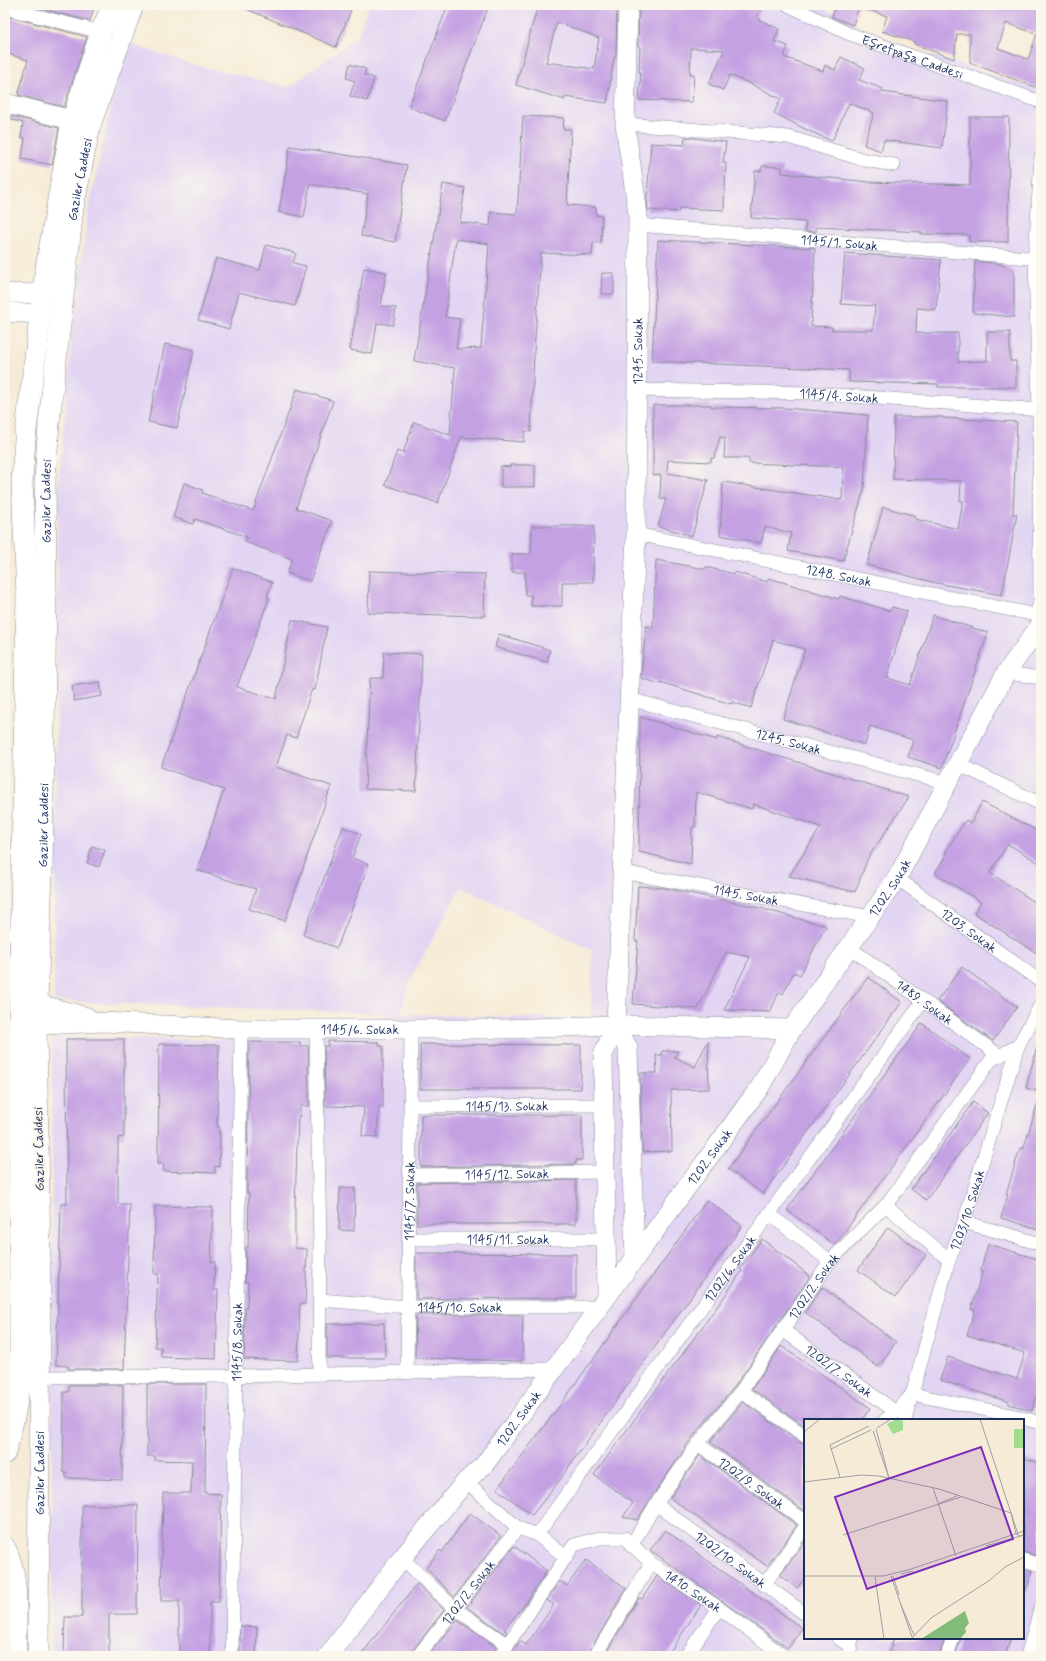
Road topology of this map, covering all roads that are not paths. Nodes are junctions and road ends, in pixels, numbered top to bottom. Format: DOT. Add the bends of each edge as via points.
graph roads {
  1 [pos="113,5"];
  2 [pos="133,5"];
  3 [pos="628,5"];
  4 [pos="788,5"];
  5 [pos="6,9"];
  6 [pos="101,32"];
  7 [pos="1041,102"];
  8 [pos="5,103"];
  9 [pos="81,123"];
  10 [pos="625,124"];
  11 [pos="1041,157"];
  12 [pos="894,165"];
  13 [pos="638,225"];
  14 [pos="1038,258"];
  15 [pos="5,293"];
  16 [pos="51,302"];
  17 [pos="5,312"];
  18 [pos="637,390"];
  19 [pos="1040,410"];
  20 [pos="636,534"];
  21 [pos="1040,619"];
  22 [pos="1006,674"];
  23 [pos="1041,678"];
  24 [pos="629,699"];
  25 [pos="958,764"];
  26 [pos="948,783"];
  27 [pos="1041,804"];
  28 [pos="621,872"];
  29 [pos="897,878"];
  30 [pos="871,917"];
  31 [pos="12,934"];
  32 [pos="850,948"];
  33 [pos="1041,982"];
  34 [pos="923,1001"];
  35 [pos="38,1004"];
  36 [pos="1041,1004"];
  37 [pos="104,1022"];
  38 [pos="616,1024"];
  39 [pos="28,1026"];
  40 [pos="241,1029"];
  41 [pos="316,1029"];
  42 [pos="412,1029"];
  43 [pos="792,1029"];
  44 [pos="1018,1046"];
  45 [pos="1000,1056"];
  46 [pos="604,1105"];
  47 [pos="411,1106"];
  48 [pos="605,1172"];
  49 [pos="410,1175"];
  50 [pos="12,1192"];
  51 [pos="886,1205"];
  52 [pos="769,1214"];
  53 [pos="964,1222"];
  54 [pos="409,1239"];
  55 [pos="607,1239"];
  56 [pos="1041,1244"];
  57 [pos="636,1258"];
  58 [pos="949,1260"];
  59 [pos="830,1261"];
  60 [pos="320,1300"];
  61 [pos="603,1302"];
  62 [pos="408,1307"];
  63 [pos="783,1330"];
  64 [pos="554,1369"];
  65 [pos="407,1372"];
  66 [pos="319,1374"];
  67 [pos="236,1376"];
  68 [pos="21,1381"];
  69 [pos="741,1391"];
  70 [pos="912,1394"];
  71 [pos="900,1416"];
  72 [pos="1011,1417"];
  73 [pos="889,1419"];
  74 [pos="1021,1419"];
  75 [pos="1024,1420"];
  76 [pos="1041,1423"];
  77 [pos="804,1435"];
  78 [pos="698,1444"];
  79 [pos="5,1453"];
  80 [pos="466,1481"];
  81 [pos="656,1504"];
  82 [pos="804,1520"];
  83 [pos="518,1528"];
  84 [pos="804,1528"];
  85 [pos="537,1536"];
  86 [pos="5,1546"];
  87 [pos="631,1546"];
  88 [pos="566,1557"];
  89 [pos="402,1558"];
  90 [pos="1024,1560"];
  91 [pos="651,1563"];
  92 [pos="1041,1565"];
  93 [pos="764,1585"];
  94 [pos="1041,1607"];
  95 [pos="454,1608"];
  96 [pos="719,1608"];
  97 [pos="804,1613"];
  98 [pos="839,1639"];
  99 [pos="953,1639"];
  100 [pos="508,1644"];
  101 [pos="851,1647"];
  102 [pos="17,1656"];
  103 [pos="38,1656"];
  104 [pos="232,1656"];
  105 [pos="328,1656"];
  106 [pos="418,1656"];
  107 [pos="500,1656"];
  108 [pos="595,1656"];
  109 [pos="686,1656"];
  110 [pos="784,1656"];
  111 [pos="948,1656"];
  112 [pos="1027,1656"];
  1 -- 6 [label="main road, Gaziler Caddesi"];
  2 -- 9 [label="main road, Gaziler Caddesi"];
  3 -- 10 [label="street, 1245. Sokak"];
  4 -- 7 [label="street, Eşrefpaşa Caddesi" via="846,33"];
  5 -- 6 [label="street"];
  6 -- 9 [label="main road, Gaziler Caddesi"];
  8 -- 9 [label="street"];
  9 -- 16 [label="main road, Gaziler Caddesi"];
  10 -- 12 [label="street" via="788,137 865,160"];
  10 -- 13 [label="street, 1245. Sokak"];
  11 -- 14 [label="street"];
  13 -- 14 [label="street, 1145/1. Sokak"];
  13 -- 18 [label="street, 1245. Sokak"];
  14 -- 19 [label="street"];
  15 -- 16 [label="street"];
  16 -- 17 [label="street"];
  16 -- 31 [label="main road, Gaziler Caddesi" via="22,482 26,595"];
  16 -- 35 [label="main road, Gaziler Caddesi" via="45,480 46,592"];
  18 -- 19 [label="street, 1145/4. Sokak" via="810,393"];
  18 -- 20 [label="street, 1245. Sokak"];
  19 -- 21 [label="street"];
  20 -- 21 [label="street, 1248. Sokak"];
  20 -- 24 [label="street, 1245. Sokak"];
  21 -- 22 [label="street, 1202. Sokak"];
  22 -- 23 [label="street"];
  22 -- 25 [label="street, 1202. Sokak"];
  24 -- 26 [label="street, 1245. Sokak"];
  24 -- 28 [label="street, 1245. Sokak"];
  25 -- 26 [label="street, 1202. Sokak"];
  25 -- 27 [label="street"];
  26 -- 29 [label="street, 1202. Sokak"];
  28 -- 30 [label="street, 1145. Sokak"];
  28 -- 38 [label="street, 1245. Sokak"];
  29 -- 30 [label="street, 1202. Sokak"];
  29 -- 33 [label="street, 1203. Sokak"];
  30 -- 32 [label="street, 1202. Sokak"];
  31 -- 39 [label="main road, Gaziler Caddesi"];
  32 -- 34 [label="street, 1489. Sokak"];
  32 -- 43 [label="street, 1202. Sokak"];
  34 -- 45 [label="street, 1489. Sokak"];
  34 -- 52 [label="street, 1202/6. Sokak"];
  35 -- 37 [label="street, 1145/6. Sokak"];
  35 -- 39 [label="main road, Gaziler Caddesi"];
  36 -- 44 [label="street, 1203/10. Sokak"];
  37 -- 39 [label="street, 1145/6. Sokak"];
  37 -- 40 [label="street, 1145/6. Sokak"];
  38 -- 42 [label="street, 1145/6. Sokak" via="504,1029"];
  38 -- 43 [label="street, 1145/6. Sokak"];
  38 -- 46 [label="street" via="603,1055"];
  38 -- 57 [label="street" via="628,1048"];
  39 -- 50 [label="main road, Gaziler Caddesi"];
  39 -- 68 [label="main road, Gaziler Caddesi" via="40,1260"];
  40 -- 41 [label="street, 1145/6. Sokak"];
  40 -- 67 [label="street, 1145/8. Sokak"];
  41 -- 42 [label="street, 1145/6. Sokak"];
  41 -- 60 [label="street"];
  42 -- 47 [label="street, 1145/7. Sokak"];
  43 -- 57 [label="street, 1202. Sokak" via="760,1087"];
  44 -- 45 [label="street, 1202/2. Sokak"];
  44 -- 53 [label="street, 1203/10. Sokak"];
  45 -- 51 [label="street, 1202/2. Sokak" via="991,1060"];
  46 -- 47 [label="street, 1145/13. Sokak"];
  46 -- 48 [label="street"];
  47 -- 49 [label="street, 1145/7. Sokak"];
  48 -- 49 [label="street, 1145/12. Sokak"];
  48 -- 55 [label="street"];
  49 -- 54 [label="street, 1145/7. Sokak"];
  50 -- 68 [label="main road, Gaziler Caddesi"];
  51 -- 58 [label="street"];
  51 -- 59 [label="street, 1202/2. Sokak"];
  52 -- 59 [label="street"];
  52 -- 85 [label="street, 1202/6. Sokak"];
  53 -- 56 [label="street"];
  53 -- 58 [label="street, 1203/10. Sokak"];
  54 -- 55 [label="street, 1145/11. Sokak"];
  54 -- 62 [label="street, 1145/7. Sokak"];
  55 -- 61 [label="street"];
  57 -- 61 [label="street, 1202. Sokak"];
  58 -- 70 [label="street, 1203/10. Sokak"];
  59 -- 63 [label="street, 1202/2. Sokak"];
  60 -- 62 [label="street, 1145/10. Sokak"];
  60 -- 66 [label="street"];
  61 -- 62 [label="street, 1145/10. Sokak"];
  61 -- 64 [label="street, 1202. Sokak"];
  62 -- 65 [label="street, 1145/7. Sokak"];
  63 -- 69 [label="street, 1202/2. Sokak"];
  63 -- 71 [label="street, 1202/7. Sokak"];
  64 -- 65 [label="street"];
  64 -- 80 [label="street, 1202. Sokak" via="484,1465"];
  65 -- 66 [label="street"];
  66 -- 67 [label="street"];
  67 -- 68 [label="street"];
  67 -- 104 [label="street, 1145/8. Sokak"];
  68 -- 79 [label="main road, Gaziler Caddesi"];
  68 -- 103 [label="main road, Gaziler Caddesi"];
  69 -- 77 [label="street"];
  69 -- 78 [label="street, 1202/2. Sokak"];
  70 -- 71 [label="street, 1203/10. Sokak"];
  70 -- 72 [label="street"];
  71 -- 73 [label="street"];
  72 -- 74 [label="street"];
  75 -- 76 [label="street"];
  78 -- 81 [label="street, 1202/2. Sokak"];
  78 -- 82 [label="street, 1202/9. Sokak"];
  80 -- 83 [label="street"];
  80 -- 89 [label="street, 1202. Sokak"];
  81 -- 87 [label="street, 1202/2. Sokak"];
  81 -- 93 [label="street, 1202/10. Sokak"];
  83 -- 85 [label="street"];
  83 -- 95 [label="street, 1202/2. Sokak"];
  84 -- 93 [label="street"];
  85 -- 88 [label="street"];
  86 -- 102 [label="street" via="12,1560 15,1579"];
  87 -- 88 [label="street, 1410. Sokak" via="625,1538 600,1538 574,1545"];
  87 -- 91 [label="street, 1410. Sokak"];
  88 -- 100 [label="street"];
  89 -- 95 [label="street"];
  89 -- 105 [label="street, 1202. Sokak"];
  90 -- 92 [label="street"];
  91 -- 96 [label="street, 1410. Sokak"];
  91 -- 108 [label="street"];
  93 -- 97 [label="street, 1202/10. Sokak"];
  94 -- 112 [label="street"];
  95 -- 100 [label="street"];
  95 -- 106 [label="street, 1202/2. Sokak"];
  96 -- 109 [label="street"];
  96 -- 110 [label="street, 1410. Sokak"];
  98 -- 101 [label="street"];
  99 -- 111 [label="street"];
  100 -- 107 [label="street"];
}
